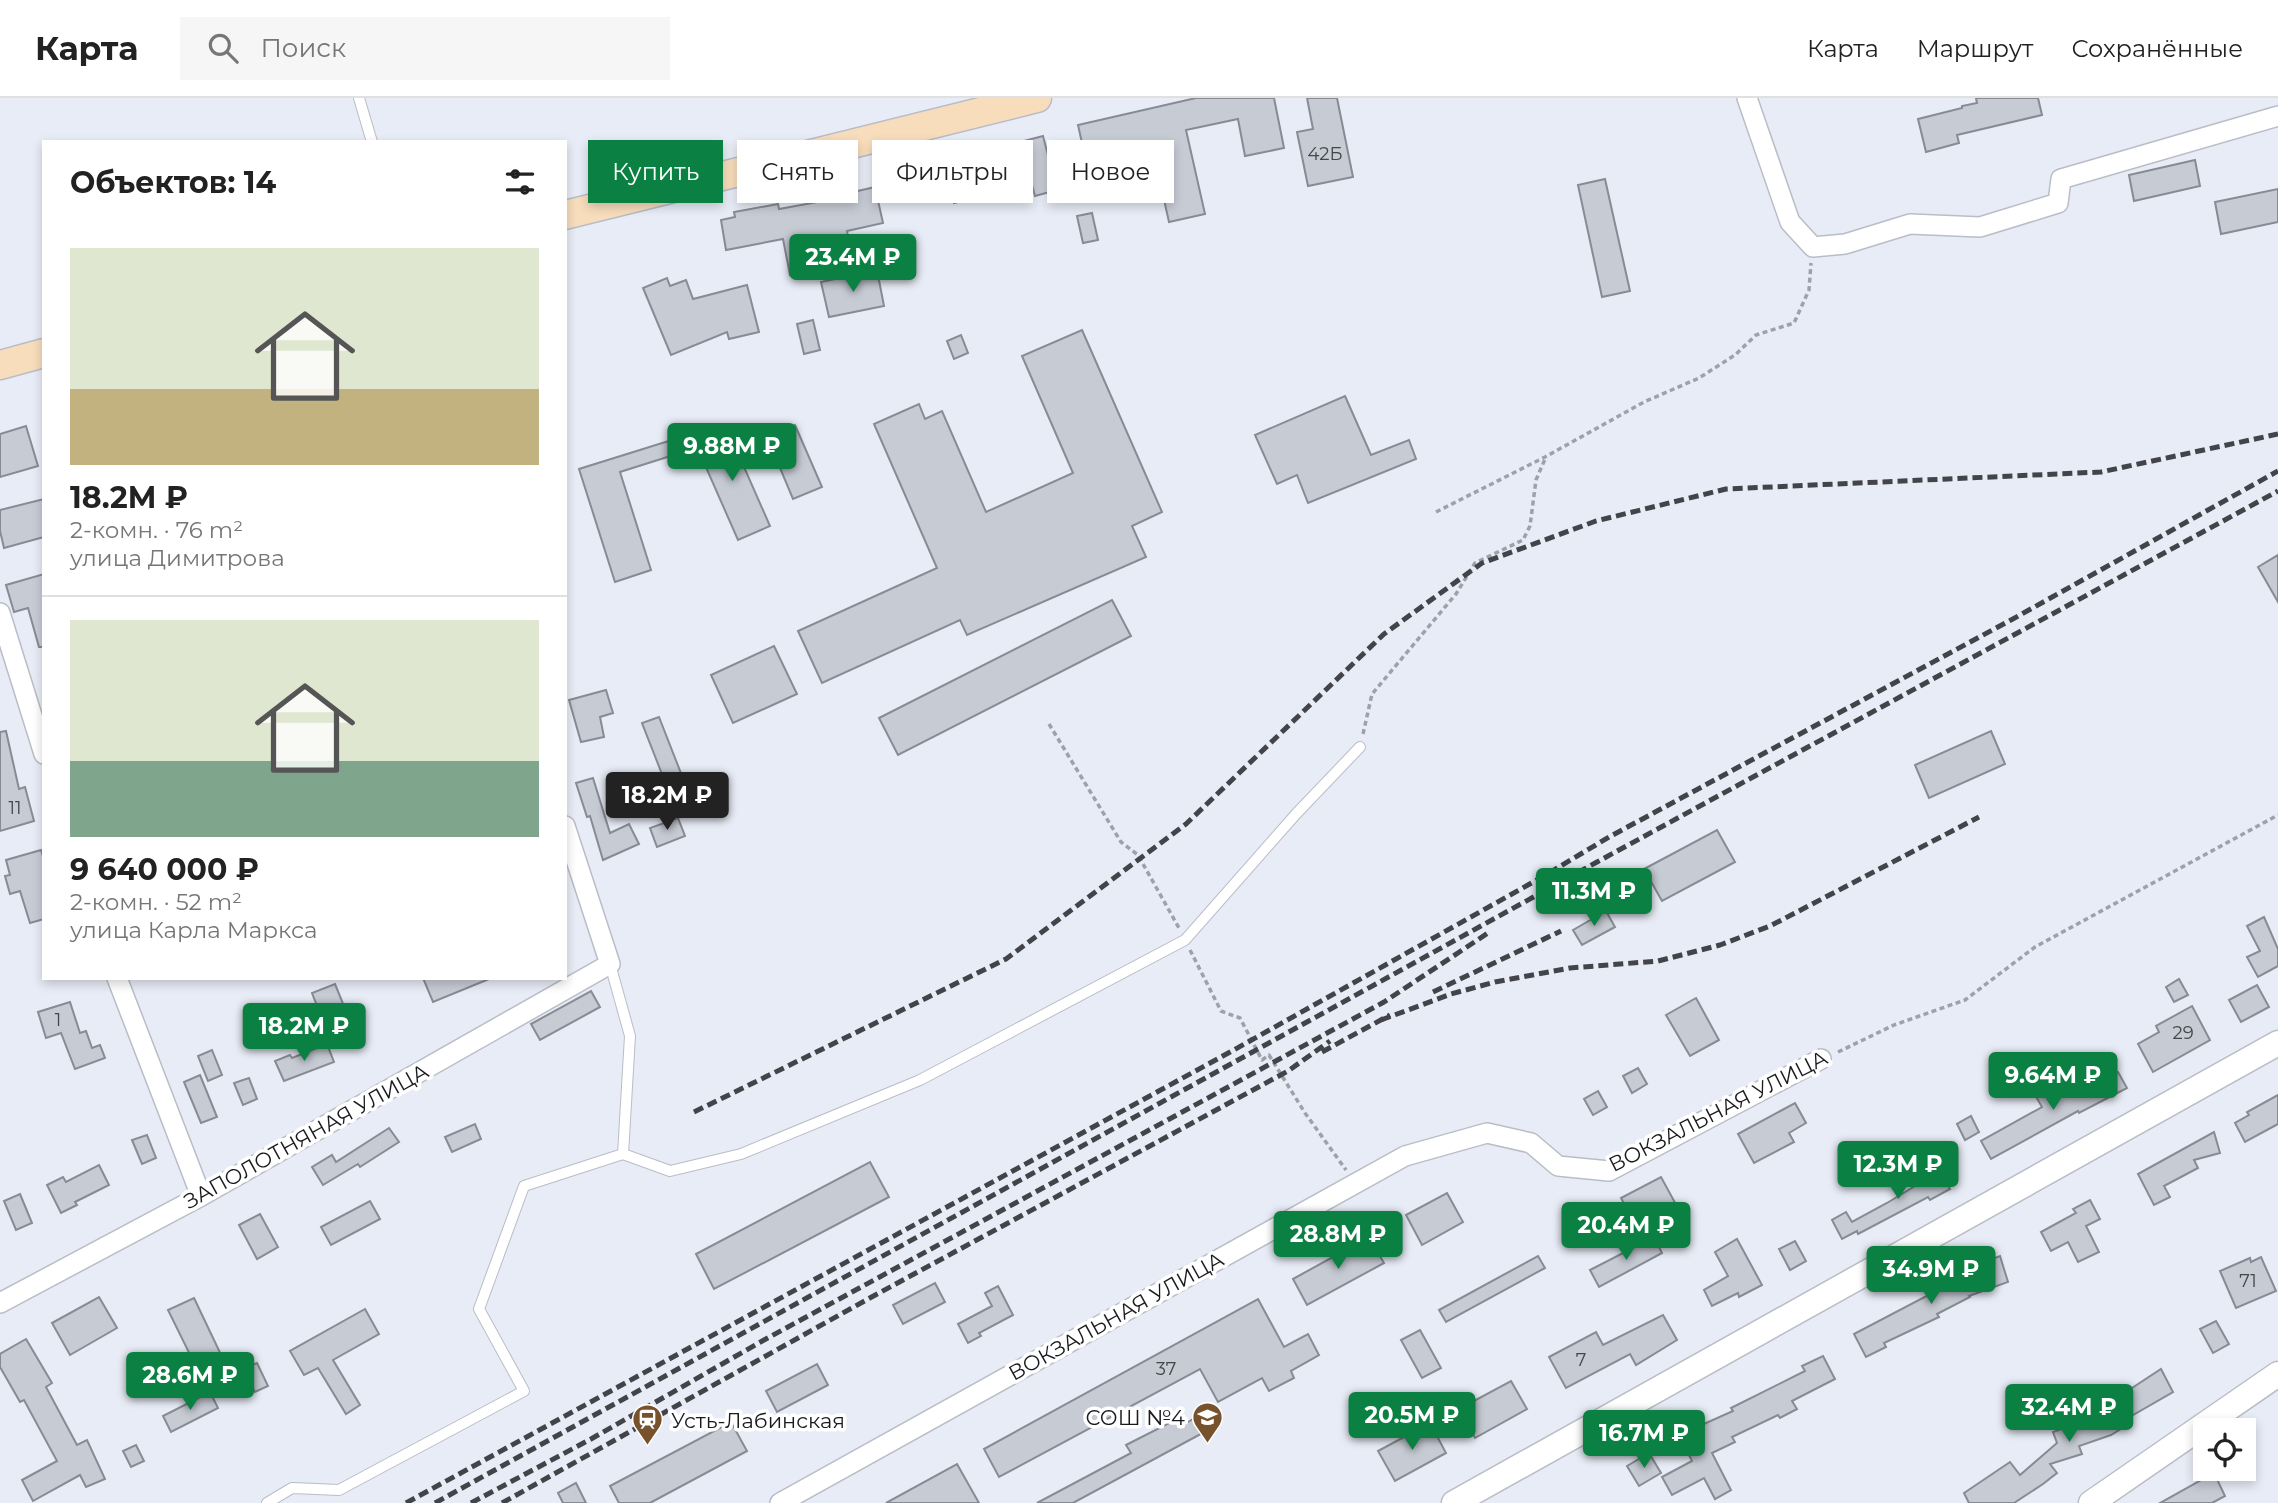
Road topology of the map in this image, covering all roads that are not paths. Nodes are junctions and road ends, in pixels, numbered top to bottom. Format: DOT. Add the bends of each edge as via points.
graph roads {
  1 [pos="359,98"];
  2 [pos="1037,98"];
  3 [pos="1747,98"];
  4 [pos="2278,116"];
  5 [pos="371,140"];
  6 [pos="567,215"];
  7 [pos="42,354"];
  8 [pos="0,365"];
  9 [pos="0,613"];
  10 [pos="1360,747"];
  11 [pos="42,748"];
  12 [pos="567,832"];
  13 [pos="610,964"];
  14 [pos="118,980"];
  15 [pos="2278,1044"];
  16 [pos="1821,1059"];
  17 [pos="624,1154"];
  18 [pos="201,1196"];
  19 [pos="0,1303"];
  20 [pos="2278,1374"];
  21 [pos="267,1503"];
  22 [pos="780,1503"];
  23 [pos="1454,1503"];
  24 [pos="2091,1503"];
  1 -- 5 [label="lane"];
  2 -- 6 [label="main road"];
  3 -- 4 [label="street" via="1790,222 1813,247 1845,244 1910,223 1980,227 2058,203 2062,179"];
  7 -- 8 [label="main road"];
  9 -- 11 [label="street"];
  10 -- 17 [label="lane" via="1185,940 920,1080 741,1154 670,1171"];
  12 -- 13 [label="street"];
  13 -- 17 [label="lane" via="630,1036"];
  13 -- 18 [label="street, ЗАПОЛОТНЯНАЯ УЛИЦА"];
  14 -- 18 [label="street"];
  15 -- 23 [label="street"];
  16 -- 22 [label="street, ВОКЗАЛЬНАЯ УЛИЦА" via="1609,1171 1558,1166 1531,1143 1487,1133 1405,1156"];
  17 -- 21 [label="lane" via="524,1186 479,1309 524,1391 340,1490 292,1488"];
  18 -- 19 [label="street, ЗАПОЛОТНЯНАЯ УЛИЦА"];
  20 -- 24 [label="street"];
}
